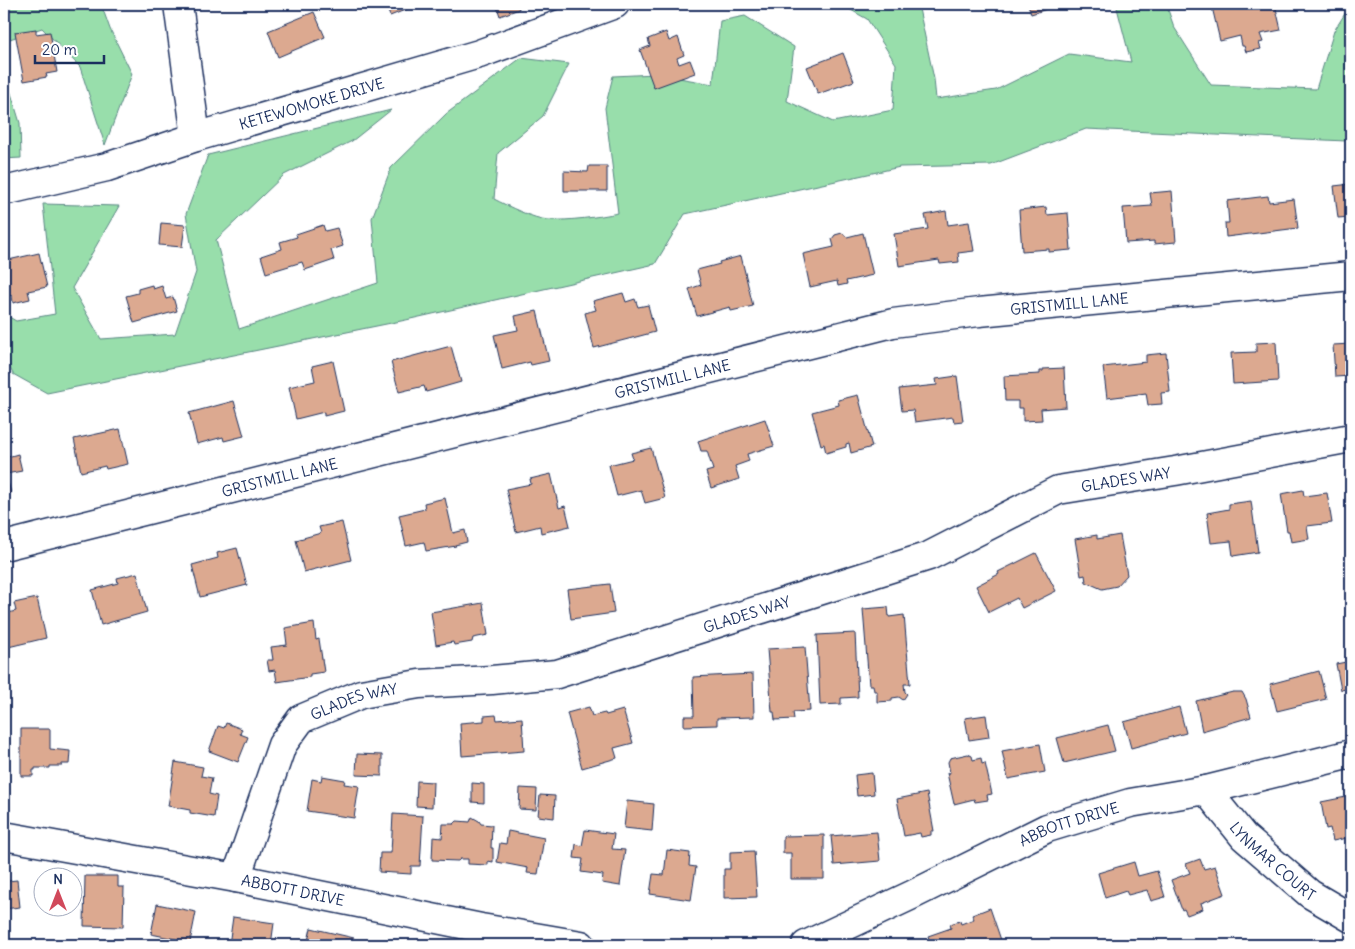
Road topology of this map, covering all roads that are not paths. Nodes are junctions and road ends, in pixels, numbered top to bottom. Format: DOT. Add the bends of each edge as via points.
graph roads {
  1 [pos="178,4"];
  2 [pos="615,4"];
  3 [pos="196,137"];
  4 [pos="4,191"];
  5 [pos="1351,276"];
  6 [pos="1351,438"];
  7 [pos="4,546"];
  8 [pos="1351,754"];
  9 [pos="1206,790"];
  10 [pos="4,836"];
  11 [pos="236,878"];
  12 [pos="1351,918"];
  13 [pos="581,945"];
  14 [pos="806,945"];
  1 -- 3 [label="street"];
  2 -- 3 [label="street, KETEWOMOKE DRIVE" via="479,54"];
  3 -- 4 [label="street, KETEWOMOKE DRIVE" via="107,167"];
  5 -- 7 [label="street, GRISTMILL LANE" via="893,323"];
  6 -- 11 [label="street, GLADES WAY" via="1058,490 929,556 557,674 419,684 360,694 301,719 282,745"];
  8 -- 9 [label="street, ABBOTT DRIVE"];
  9 -- 12 [label="street, LYNMAR COURT" via="1244,837 1310,894"];
  9 -- 14 [label="street, ABBOTT DRIVE" via="1130,803 1048,828"];
  10 -- 11 [label="street, ABBOTT DRIVE"];
  11 -- 13 [label="street, ABBOTT DRIVE"];
}
